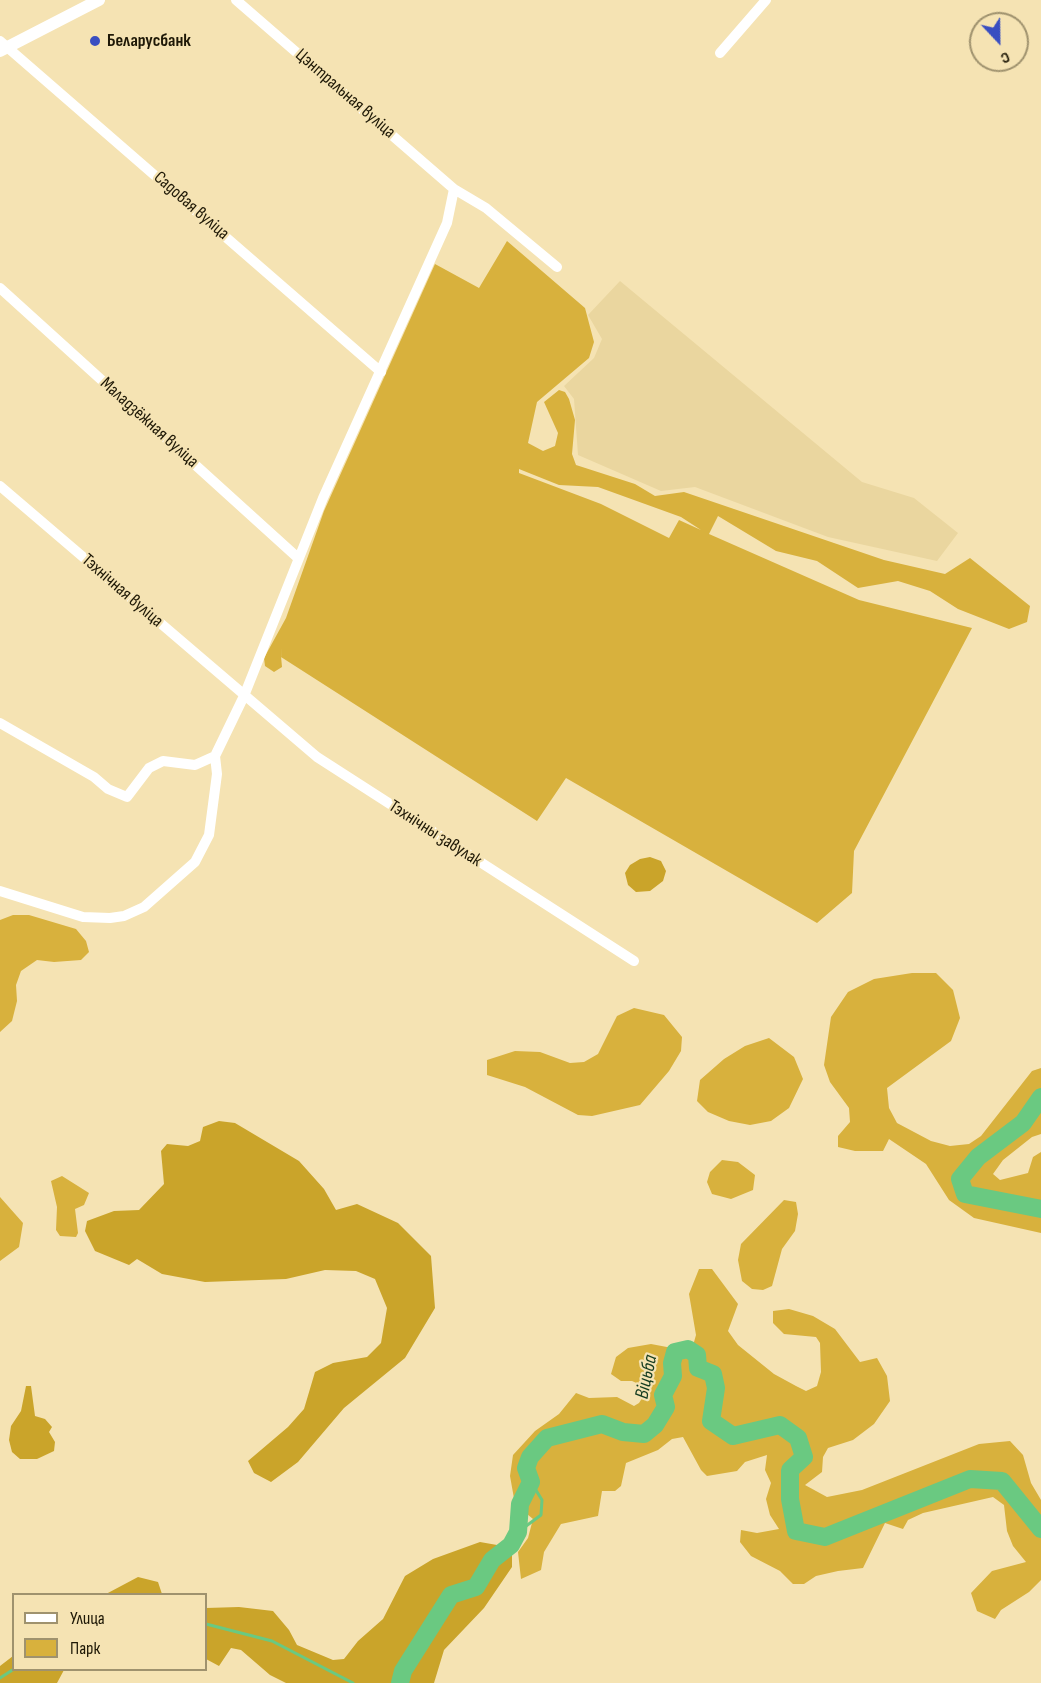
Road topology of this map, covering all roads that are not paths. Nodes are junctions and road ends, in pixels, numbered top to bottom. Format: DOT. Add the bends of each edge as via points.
graph roads {
  1 [pos="99,0"];
  2 [pos="236,0"];
  3 [pos="766,0"];
  4 [pos="2,46"];
  5 [pos="720,53"];
  6 [pos="454,189"];
  7 [pos="557,267"];
  8 [pos="0,288"];
  9 [pos="381,372"];
  10 [pos="0,486"];
  11 [pos="298,558"];
  12 [pos="244,696"];
  13 [pos="0,723"];
  14 [pos="215,756"];
  15 [pos="0,891"];
  16 [pos="634,961"];
  1 -- 4 [label="street"];
  2 -- 6 [label="street, Цэнтральная вуліца"];
  3 -- 5 [label="street"];
  4 -- 9 [label="street, Садовая вуліца"];
  6 -- 7 [label="street, Цэнтральная вуліца" via="486,208"];
  6 -- 9 [label="street" via="447,223"];
  8 -- 11 [label="street, Маладзёжная вуліца"];
  9 -- 11 [label="street"];
  10 -- 12 [label="street, Тэхнічная вуліца"];
  11 -- 12 [label="street"];
  12 -- 14 [label="street"];
  12 -- 16 [label="street, Тэхнічны завулак" via="317,758"];
  13 -- 14 [label="street" via="127,797 149,768 163,761 195,765"];
  14 -- 15 [label="street" via="217,774 209,835 195,862 144,907 124,916 83,917"];
}
